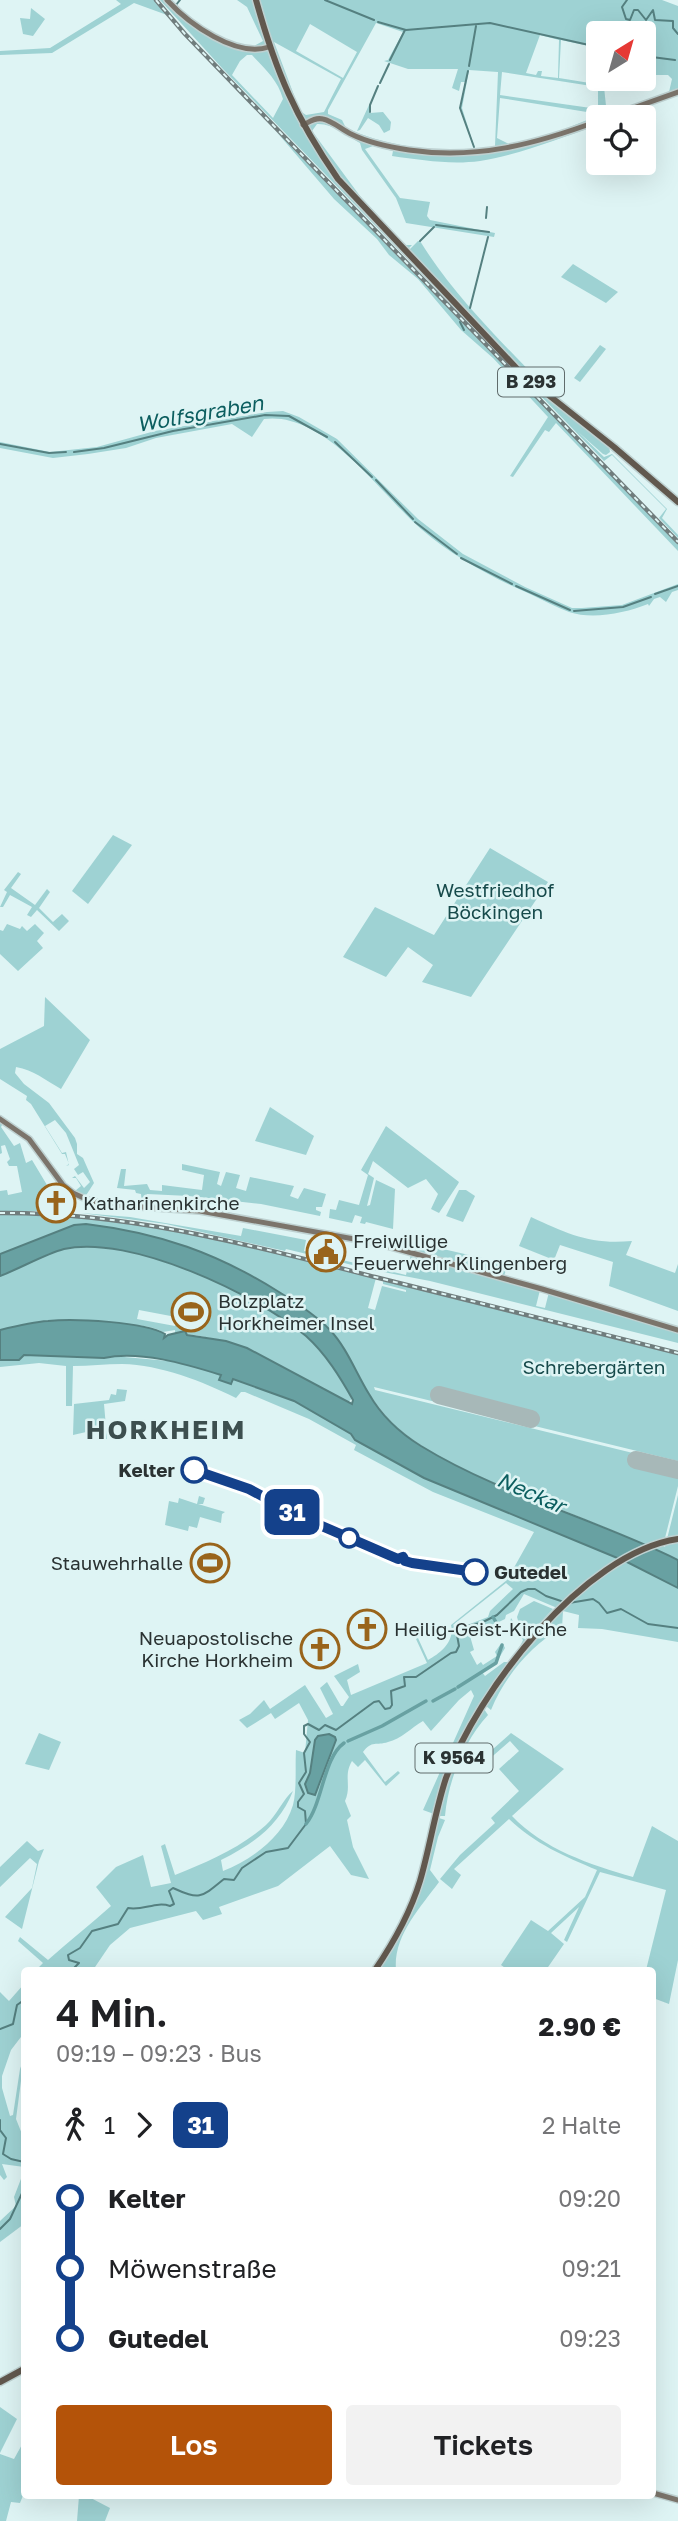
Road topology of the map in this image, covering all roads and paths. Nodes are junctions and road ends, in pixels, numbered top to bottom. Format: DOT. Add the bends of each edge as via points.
graph roads {
  1 [pos="167,0"];
  2 [pos="256,0"];
  3 [pos="269,47"];
  4 [pos="678,92"];
  5 [pos="642,105"];
  6 [pos="303,125"];
  7 [pos="586,125"];
  8 [pos="678,502"];
  9 [pos="0,1119"];
  10 [pos="678,1330"];
  11 [pos="678,1539"];
  12 [pos="378,1967"];
  13 [pos="21,2371"];
  14 [pos="0,2382"];
  15 [pos="656,2494"];
  16 [pos="678,2500"];
  1 -- 3 [label="main road" via="187,19 224,41 247,50"];
  2 -- 3 [label="main road, B 293"];
  3 -- 6 [label="main road, B 293"];
  4 -- 5 [label="main road"];
  6 -- 7 [label="main road" via="324,119 379,144 469,154 534,144"];
  6 -- 8 [label="main road, B 293" via="338,179 535,386"];
  9 -- 10 [label="main road" via="29,1139 63,1185 88,1200 250,1219 412,1252"];
  11 -- 12 [label="main road, K 9564" via="637,1550 600,1573 556,1612 509,1669 466,1735 447,1778 421,1878 401,1928"];
  13 -- 14 [label="main road"];
  15 -- 16 [label="main road"];
}
